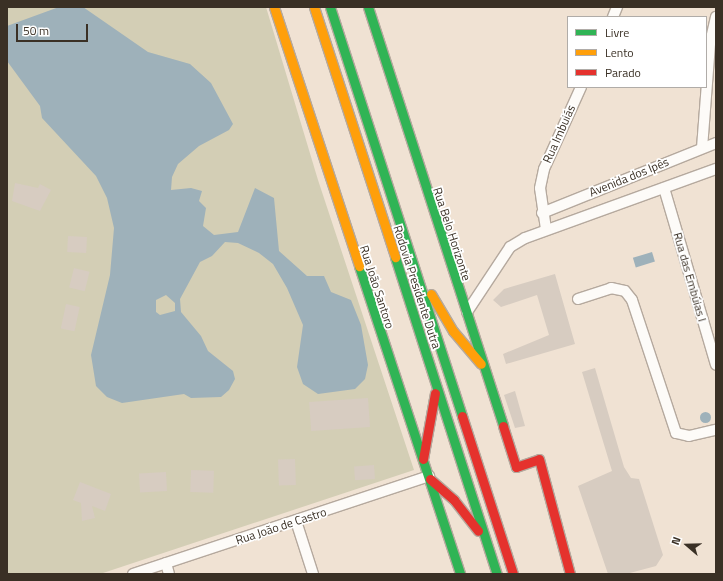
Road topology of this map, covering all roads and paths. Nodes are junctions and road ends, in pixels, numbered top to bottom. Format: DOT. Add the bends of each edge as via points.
graph roads {
  1 [pos="274,7"];
  2 [pos="314,7"];
  3 [pos="330,7"];
  4 [pos="368,7"];
  5 [pos="716,17"];
  6 [pos="711,32"];
  7 [pos="707,84"];
  8 [pos="580,88"];
  9 [pos="707,88"];
  10 [pos="716,143"];
  11 [pos="702,148"];
  12 [pos="716,169"];
  13 [pos="664,188"];
  14 [pos="542,213"];
  15 [pos="546,228"];
  16 [pos="416,270"];
  17 [pos="578,299"];
  18 [pos="467,312"];
  19 [pos="481,364"];
  20 [pos="716,365"];
  21 [pos="435,382"];
  22 [pos="716,430"];
  23 [pos="423,459"];
  24 [pos="429,478"];
  25 [pos="296,521"];
  26 [pos="488,545"];
  27 [pos="166,563"];
  28 [pos="133,574"];
  29 [pos="169,574"];
  30 [pos="313,574"];
  31 [pos="460,574"];
  32 [pos="497,574"];
  33 [pos="513,574"];
  34 [pos="570,574"];
  1 -- 23 [label="main road, Rua João Santoro"];
  2 -- 21 [label="main road, Rodovia Presidente Dutra"];
  3 -- 16 [label="main road, Rodovia Presidente Dutra"];
  4 -- 18 [label="main road, Rua Belo Horizonte"];
  5 -- 6 [label="street"];
  6 -- 7 [label="street"];
  8 -- 14 [label="street, Rua Imbuiás" via="544,169 540,188"];
  9 -- 11 [label="street"];
  10 -- 11 [label="street, Avenida dos Ipês"];
  11 -- 14 [label="street, Avenida dos Ipês"];
  12 -- 13 [label="street, Avenida dos Ipês"];
  13 -- 15 [label="street, Avenida dos Ipês"];
  13 -- 20 [label="street, Rua das Embúias I"];
  14 -- 15 [label="street, Rua Imbuiás"];
  15 -- 18 [label="street, Avenida dos Ipês" via="510,248"];
  16 -- 19 [label="main road" via="453,330"];
  16 -- 33 [label="main road, Rodovia Presidente Dutra"];
  17 -- 22 [label="street" via="611,288 625,291 632,300 676,433 689,436"];
  18 -- 19 [label="main road, Rua Belo Horizonte"];
  19 -- 34 [label="main road, Rua Belo Horizonte" via="516,467 539,459"];
  21 -- 23 [label="main road" via="434,416"];
  21 -- 26 [label="main road, Rodovia Presidente Dutra"];
  23 -- 24 [label="main road, Rua João Santoro"];
  24 -- 25 [label="street, Rua João de Castro"];
  24 -- 26 [label="main road" via="454,500"];
  24 -- 31 [label="main road, Rua João Santoro"];
  25 -- 27 [label="street, Rua João de Castro"];
  25 -- 30 [label="street"];
  26 -- 32 [label="main road, Rodovia Presidente Dutra"];
  27 -- 28 [label="street, Rua João de Castro"];
  27 -- 29 [label="street"];
}
